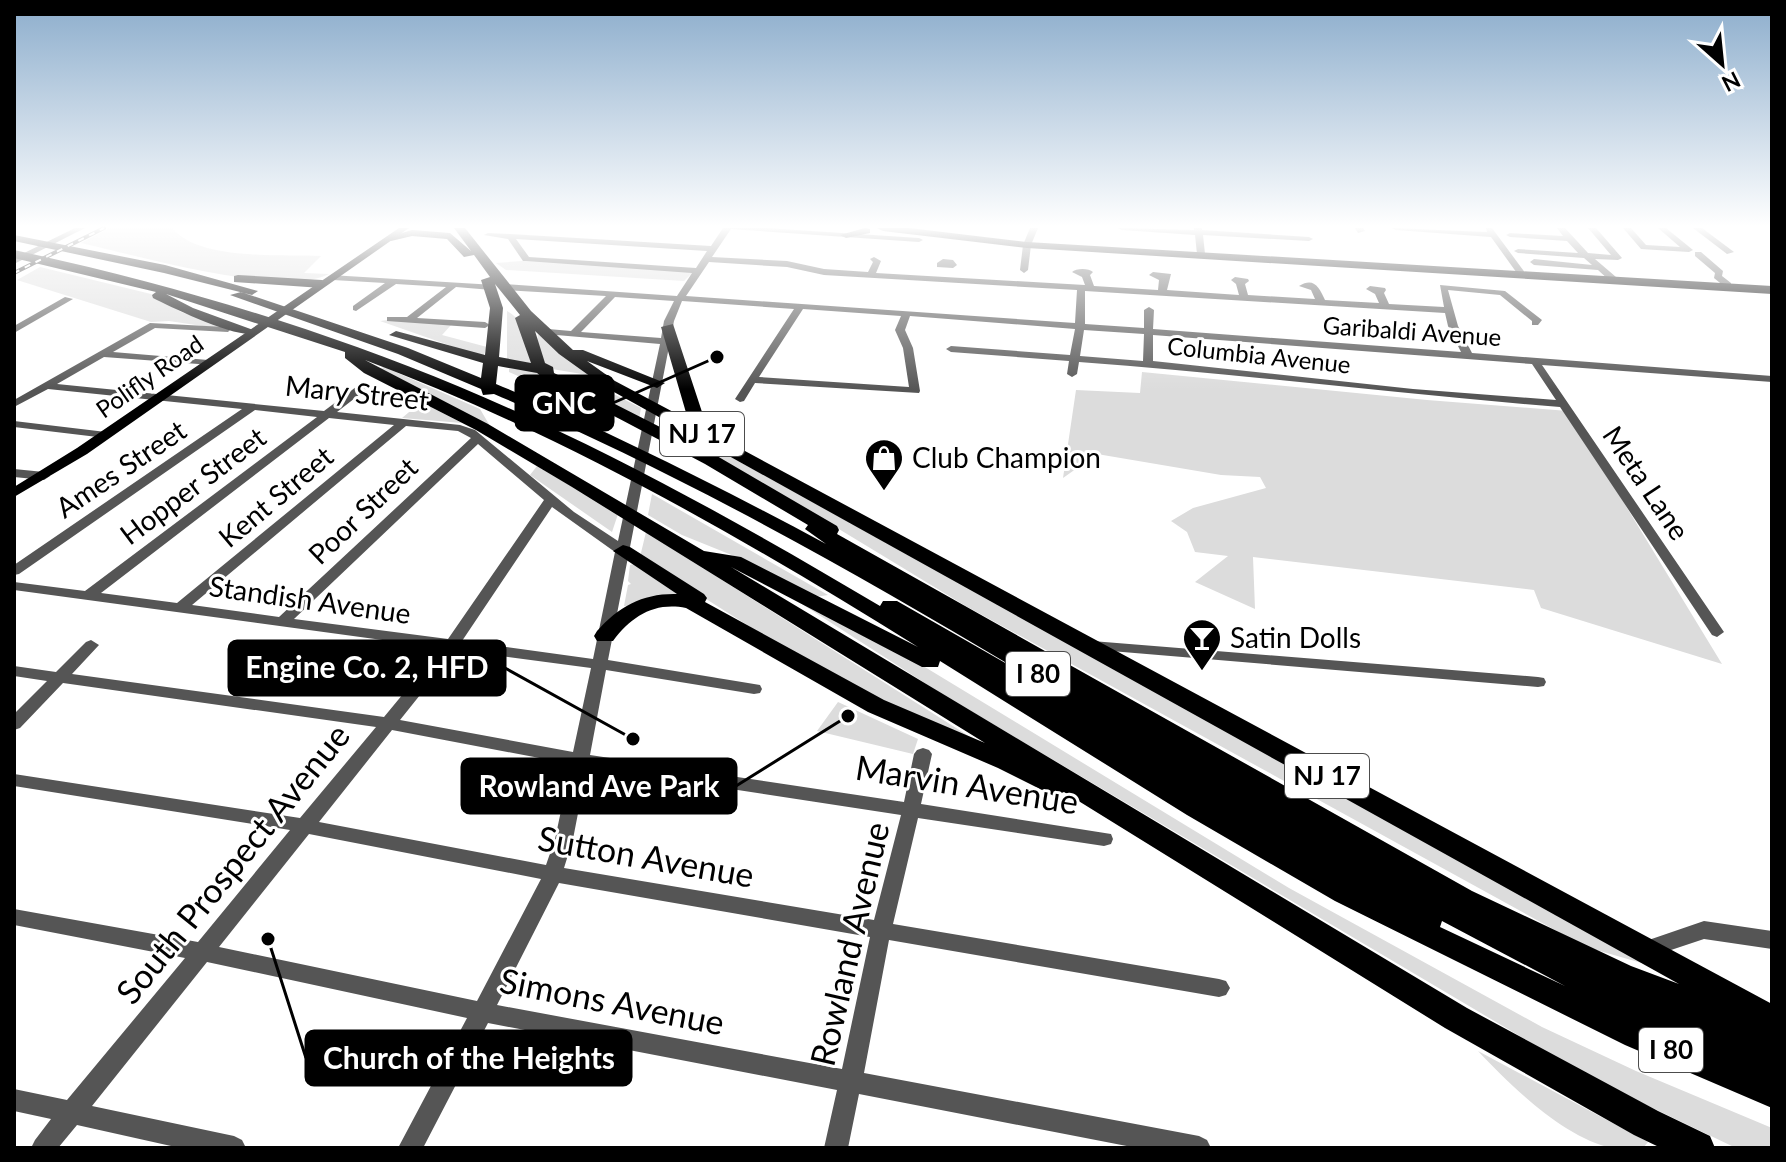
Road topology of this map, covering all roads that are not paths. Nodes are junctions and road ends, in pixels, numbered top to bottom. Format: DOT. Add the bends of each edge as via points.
graph roads {
  1 [pos="169,282"];
  2 [pos="201,282"];
  3 [pos="325,282"];
  4 [pos="392,282"];
  5 [pos="428,282"];
  6 [pos="495,282"];
  7 [pos="691,282"];
  8 [pos="1007,282"];
  9 [pos="1085,282"];
  10 [pos="1164,282"];
  11 [pos="1674,282"];
  12 [pos="1675,282"];
  13 [pos="1725,282"];
  14 [pos="138,283"];
  15 [pos="1240,283"];
  16 [pos="455,284"];
  17 [pos="1037,284"];
  18 [pos="1728,285"];
  19 [pos="498,287"];
  20 [pos="1085,288"];
  21 [pos="1313,288"];
  22 [pos="1772,288"];
  23 [pos="1162,292"];
  24 [pos="1379,292"];
  25 [pos="612,295"];
  26 [pos="1244,297"];
  27 [pos="680,298"];
  28 [pos="68,299"];
  29 [pos="514,301"];
  30 [pos="1321,302"];
  31 [pos="1385,306"];
  32 [pos="800,307"];
  33 [pos="356,308"];
  34 [pos="1149,310"];
  35 [pos="1449,310"];
  36 [pos="282,312"];
  37 [pos="906,314"];
  38 [pos="409,320"];
  39 [pos="1535,323"];
  40 [pos="384,324"];
  41 [pos="485,325"];
  42 [pos="1080,327"];
  43 [pos="14,330"];
  44 [pos="225,330"];
  45 [pos="544,331"];
  46 [pos="252,332"];
  47 [pos="1149,332"];
  48 [pos="573,334"];
  49 [pos="666,334"];
  50 [pos="338,344"];
  51 [pos="951,349"];
  52 [pos="103,354"];
  53 [pos="1468,356"];
  54 [pos="1075,359"];
  55 [pos="1535,361"];
  56 [pos="208,363"];
  57 [pos="1148,364"];
  58 [pos="1072,374"];
  59 [pos="1772,379"];
  60 [pos="753,380"];
  61 [pos="656,385"];
  62 [pos="46,386"];
  63 [pos="364,386"];
  64 [pos="160,398"];
  65 [pos="740,399"];
  66 [pos="642,402"];
  67 [pos="14,404"];
  68 [pos="1563,404"];
  69 [pos="254,406"];
  70 [pos="328,414"];
  71 [pos="404,422"];
  72 [pos="14,424"];
  73 [pos="511,428"];
  74 [pos="106,435"];
  75 [pos="477,438"];
  76 [pos="763,467"];
  77 [pos="14,473"];
  78 [pos="44,476"];
  79 [pos="578,483"];
  80 [pos="14,493"];
  81 [pos="635,493"];
  82 [pos="551,499"];
  83 [pos="623,551"];
  84 [pos="695,554"];
  85 [pos="14,571"];
  86 [pos="906,581"];
  87 [pos="14,586"];
  88 [pos="88,596"];
  89 [pos="179,609"];
  90 [pos="283,621"];
  91 [pos="1717,632"];
  92 [pos="750,634"];
  93 [pos="605,636"];
  94 [pos="91,645"];
  95 [pos="452,645"];
  96 [pos="1089,645"];
  97 [pos="599,664"];
  98 [pos="14,671"];
  99 [pos="59,677"];
  100 [pos="1538,682"];
  101 [pos="754,689"];
  102 [pos="388,723"];
  103 [pos="14,724"];
  104 [pos="1104,753"];
  105 [pos="923,754"];
  106 [pos="582,760"];
  107 [pos="14,780"];
  108 [pos="913,808"];
  109 [pos="304,826"];
  110 [pos="1104,839"];
  111 [pos="552,874"];
  112 [pos="1246,889"];
  113 [pos="14,917"];
  114 [pos="881,931"];
  115 [pos="1772,940"];
  116 [pos="1644,950"];
  117 [pos="202,952"];
  118 [pos="1219,988"];
  119 [pos="1571,1004"];
  120 [pos="483,1012"];
  121 [pos="1772,1020"];
  122 [pos="1772,1035"];
  123 [pos="1772,1062"];
  124 [pos="852,1082"];
  125 [pos="1772,1092"];
  126 [pos="14,1100"];
  127 [pos="74,1112"];
  128 [pos="43,1148"];
  129 [pos="234,1148"];
  130 [pos="410,1148"];
  131 [pos="836,1148"];
  132 [pos="1199,1148"];
  133 [pos="1698,1148"];
  1 -- 36 [label="highway, I 80"];
  2 -- 36 [label="highway, I 80"];
  3 -- 46 [label="main road, Polifly Road"];
  4 -- 33 [label="street"];
  5 -- 16 [label="street, Garibaldi Avenue"];
  6 -- 19 [label="highway, NJ 17"];
  7 -- 27 [label="street"];
  8 -- 17 [label="street"];
  9 -- 20 [label="street"];
  10 -- 23 [label="street"];
  11 -- 22 [label="highway"];
  12 -- 18 [label="highway"];
  13 -- 18 [label="street"];
  14 -- 36 [label="highway, I 80"];
  14 -- 46 [label="highway" via="188,311"];
  15 -- 26 [label="street"];
  16 -- 19 [label="street, Garibaldi Avenue"];
  16 -- 38 [label="street"];
  17 -- 20 [label="street"];
  18 -- 22 [label="highway"];
  19 -- 25 [label="street, Garibaldi Avenue"];
  19 -- 29 [label="highway, NJ 17"];
  19 -- 73 [label="highway, NJ 17" via="488,389 493,411"];
  20 -- 23 [label="street"];
  20 -- 42 [label="street"];
  21 -- 30 [label="street"];
  23 -- 26 [label="street"];
  24 -- 31 [label="street"];
  25 -- 27 [label="street, Garibaldi Avenue"];
  25 -- 48 [label="street"];
  26 -- 30 [label="street"];
  27 -- 32 [label="street, Garibaldi Avenue"];
  27 -- 49 [label="street"];
  28 -- 43 [label="street"];
  29 -- 45 [label="highway, NJ 17"];
  29 -- 86 [label="highway" via="541,369 758,486 887,564"];
  30 -- 31 [label="street"];
  31 -- 35 [label="street"];
  32 -- 37 [label="street, Garibaldi Avenue"];
  32 -- 60 [label="street"];
  34 -- 47 [label="street"];
  35 -- 39 [label="street" via="1443,287 1502,293"];
  35 -- 53 [label="street"];
  36 -- 40 [label="highway, I 80"];
  36 -- 50 [label="highway, I 80"];
  36 -- 119 [label="highway, I 80" via="510,401 692,490"];
  36 -- 123 [label="highway, I 80" via="462,372 672,468 1483,930 1604,990"];
  37 -- 42 [label="street, Garibaldi Avenue"];
  37 -- 60 [label="street" via="900,330 915,391"];
  38 -- 40 [label="street"];
  38 -- 41 [label="street"];
  40 -- 66 [label="highway" via="489,360 576,375"];
  40 -- 86 [label="highway, I 80" via="630,433"];
  42 -- 47 [label="street, Garibaldi Avenue"];
  42 -- 54 [label="street"];
  44 -- 52 [label="street" via="153,325"];
  45 -- 48 [label="street"];
  45 -- 61 [label="highway" via="580,354"];
  45 -- 66 [label="highway, NJ 17" via="579,364"];
  46 -- 56 [label="main road, Polifly Road"];
  47 -- 53 [label="street, Garibaldi Avenue"];
  47 -- 57 [label="street"];
  48 -- 49 [label="street"];
  49 -- 61 [label="street"];
  49 -- 76 [label="highway" via="697,421"];
  50 -- 79 [label="highway" via="369,370"];
  50 -- 104 [label="highway, I 80" via="517,418 671,495"];
  51 -- 54 [label="street, Columbia Avenue"];
  52 -- 56 [label="street"];
  52 -- 62 [label="street"];
  53 -- 55 [label="street, Garibaldi Avenue"];
  54 -- 57 [label="street, Columbia Avenue"];
  54 -- 58 [label="street"];
  55 -- 59 [label="street, Garibaldi Avenue"];
  55 -- 68 [label="street, Meta Lane"];
  56 -- 64 [label="main road, Polifly Road"];
  57 -- 68 [label="street, Columbia Avenue"];
  60 -- 65 [label="street"];
  61 -- 81 [label="street"];
  62 -- 64 [label="street, Mary Street"];
  62 -- 67 [label="street"];
  63 -- 70 [label="street, Hopper Street"];
  64 -- 69 [label="street, Mary Street"];
  64 -- 74 [label="main road, Polifly Road"];
  66 -- 76 [label="highway, NJ 17"];
  68 -- 91 [label="street, Meta Lane"];
  69 -- 70 [label="street, Mary Street"];
  69 -- 85 [label="street, Ames Street"];
  70 -- 71 [label="street, Mary Street"];
  70 -- 88 [label="street, Hopper Street"];
  71 -- 75 [label="street, Mary Street" via="460,428"];
  71 -- 89 [label="street, Kent Street"];
  72 -- 74 [label="street"];
  73 -- 79 [label="highway, NJ 17"];
  73 -- 81 [label="highway"];
  74 -- 78 [label="main road, Polifly Road"];
  75 -- 82 [label="street, Mary Street"];
  75 -- 90 [label="street, Poor Street"];
  76 -- 96 [label="highway, NJ 17"];
  77 -- 78 [label="street"];
  78 -- 80 [label="main road, Polifly Road"];
  79 -- 84 [label="highway, NJ 17"];
  81 -- 83 [label="street"];
  82 -- 83 [label="street, Mary Street"];
  82 -- 95 [label="street, South Prospect Avenue"];
  83 -- 92 [label="highway"];
  83 -- 93 [label="street"];
  84 -- 104 [label="highway" via="756,571"];
  84 -- 112 [label="highway, NJ 17"];
  86 -- 122 [label="highway, I 80" via="1462,899 1620,975"];
  87 -- 88 [label="street, Standish Avenue"];
  88 -- 89 [label="street, Standish Avenue"];
  89 -- 90 [label="street, Standish Avenue"];
  90 -- 95 [label="street, Standish Avenue"];
  92 -- 93 [label="highway" via="674,598 625,611"];
  92 -- 112 [label="highway" via="852,694 1007,762"];
  93 -- 97 [label="street"];
  94 -- 99 [label="street"];
  95 -- 97 [label="street, Standish Avenue"];
  95 -- 102 [label="street, South Prospect Avenue"];
  96 -- 100 [label="street"];
  96 -- 116 [label="highway, NJ 17"];
  97 -- 101 [label="street, Standish Avenue"];
  97 -- 106 [label="street"];
  98 -- 99 [label="street, Marvin Avenue"];
  99 -- 102 [label="street, Marvin Avenue"];
  99 -- 103 [label="street"];
  102 -- 106 [label="street, Marvin Avenue"];
  102 -- 109 [label="street, South Prospect Avenue"];
  104 -- 119 [label="highway, I 80" via="1362,903"];
  105 -- 108 [label="street, Rowland Avenue"];
  106 -- 108 [label="street, Marvin Avenue"];
  106 -- 111 [label="street"];
  107 -- 109 [label="street, Sutton Avenue"];
  108 -- 110 [label="street, Marvin Avenue"];
  108 -- 114 [label="street, Rowland Avenue"];
  109 -- 111 [label="street, Sutton Avenue"];
  109 -- 117 [label="street, South Prospect Avenue"];
  111 -- 114 [label="street, Sutton Avenue"];
  111 -- 120 [label="street"];
  112 -- 133 [label="highway, NJ 17" via="1456,1018"];
  113 -- 117 [label="street, Simons Avenue"];
  114 -- 118 [label="street, Sutton Avenue"];
  114 -- 124 [label="street, Rowland Avenue"];
  115 -- 116 [label="street" via="1704,930"];
  116 -- 121 [label="highway, NJ 17"];
  117 -- 120 [label="street, Simons Avenue"];
  117 -- 127 [label="street, South Prospect Avenue"];
  119 -- 125 [label="highway, I 80"];
  120 -- 124 [label="street, Simons Avenue"];
  120 -- 130 [label="street"];
  124 -- 131 [label="street, Rowland Avenue"];
  124 -- 132 [label="street, Simons Avenue"];
  126 -- 127 [label="street"];
  127 -- 128 [label="street, South Prospect Avenue"];
  127 -- 129 [label="street"];
}
